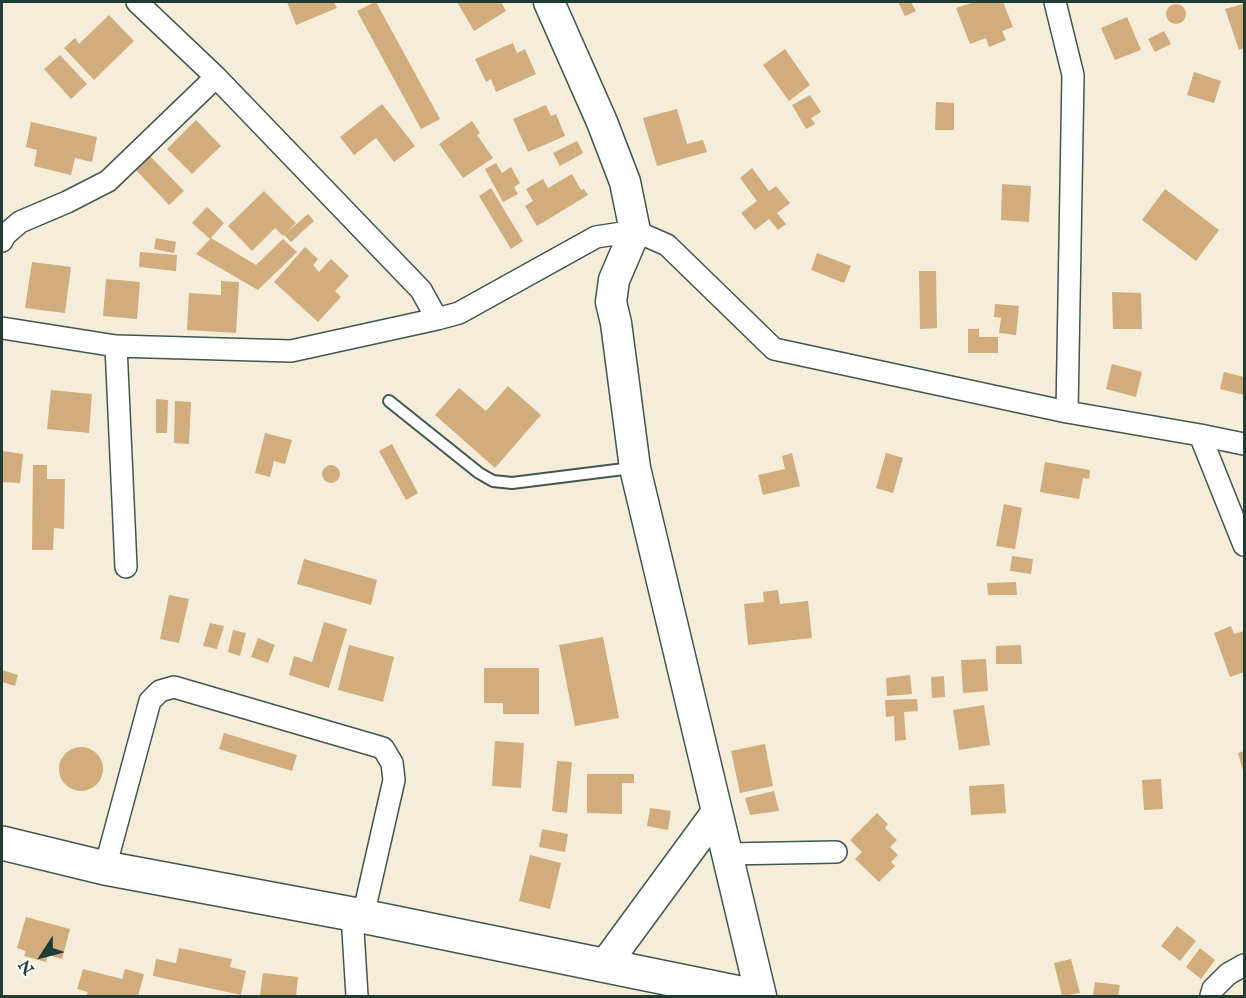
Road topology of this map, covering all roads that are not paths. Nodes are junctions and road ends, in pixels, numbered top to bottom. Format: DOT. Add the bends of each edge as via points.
graph roads {
  1 [pos="136,2"];
  2 [pos="549,2"];
  3 [pos="1055,2"];
  4 [pos="216,77"];
  5 [pos="635,231"];
  6 [pos="2,241"];
  7 [pos="437,319"];
  8 [pos="2,328"];
  9 [pos="116,346"];
  10 [pos="389,401"];
  11 [pos="1067,412"];
  12 [pos="1200,435"];
  13 [pos="1245,444"];
  14 [pos="635,468"];
  15 [pos="1245,545"];
  16 [pos="126,567"];
  17 [pos="717,812"];
  18 [pos="2,843"];
  19 [pos="836,852"];
  20 [pos="727,854"];
  21 [pos="105,868"];
  22 [pos="358,915"];
  23 [pos="1245,965"];
  24 [pos="604,966"];
  25 [pos="357,996"];
  26 [pos="754,996"];
  27 [pos="761,996"];
  28 [pos="1211,996"];
  1 -- 4 [label="street"];
  2 -- 5 [label="street" via="625,182"];
  3 -- 11 [label="street" via="1073,75"];
  4 -- 6 [label="street" via="108,181 20,222"];
  4 -- 7 [label="street" via="421,290"];
  5 -- 7 [label="street" via="596,237 459,313"];
  5 -- 11 [label="street" via="667,245 774,349"];
  5 -- 14 [label="street" via="614,280 611,302"];
  7 -- 9 [label="street" via="291,351"];
  8 -- 9 [label="street"];
  9 -- 16 [label="street"];
  10 -- 14 [label="lane" via="493,482"];
  11 -- 12 [label="street"];
  12 -- 13 [label="street"];
  12 -- 15 [label="street"];
  14 -- 17 [label="street"];
  17 -- 20 [label="street"];
  17 -- 24 [label="street"];
  18 -- 21 [label="highway"];
  19 -- 20 [label="street"];
  20 -- 27 [label="street"];
  21 -- 22 [label="highway"];
  21 -- 22 [label="street" via="150,701 160,691 174,687 383,748 392,763 394,780"];
  22 -- 24 [label="highway"];
  22 -- 25 [label="street"];
  23 -- 28 [label="street" via="1228,974"];
  24 -- 26 [label="highway"];
}
